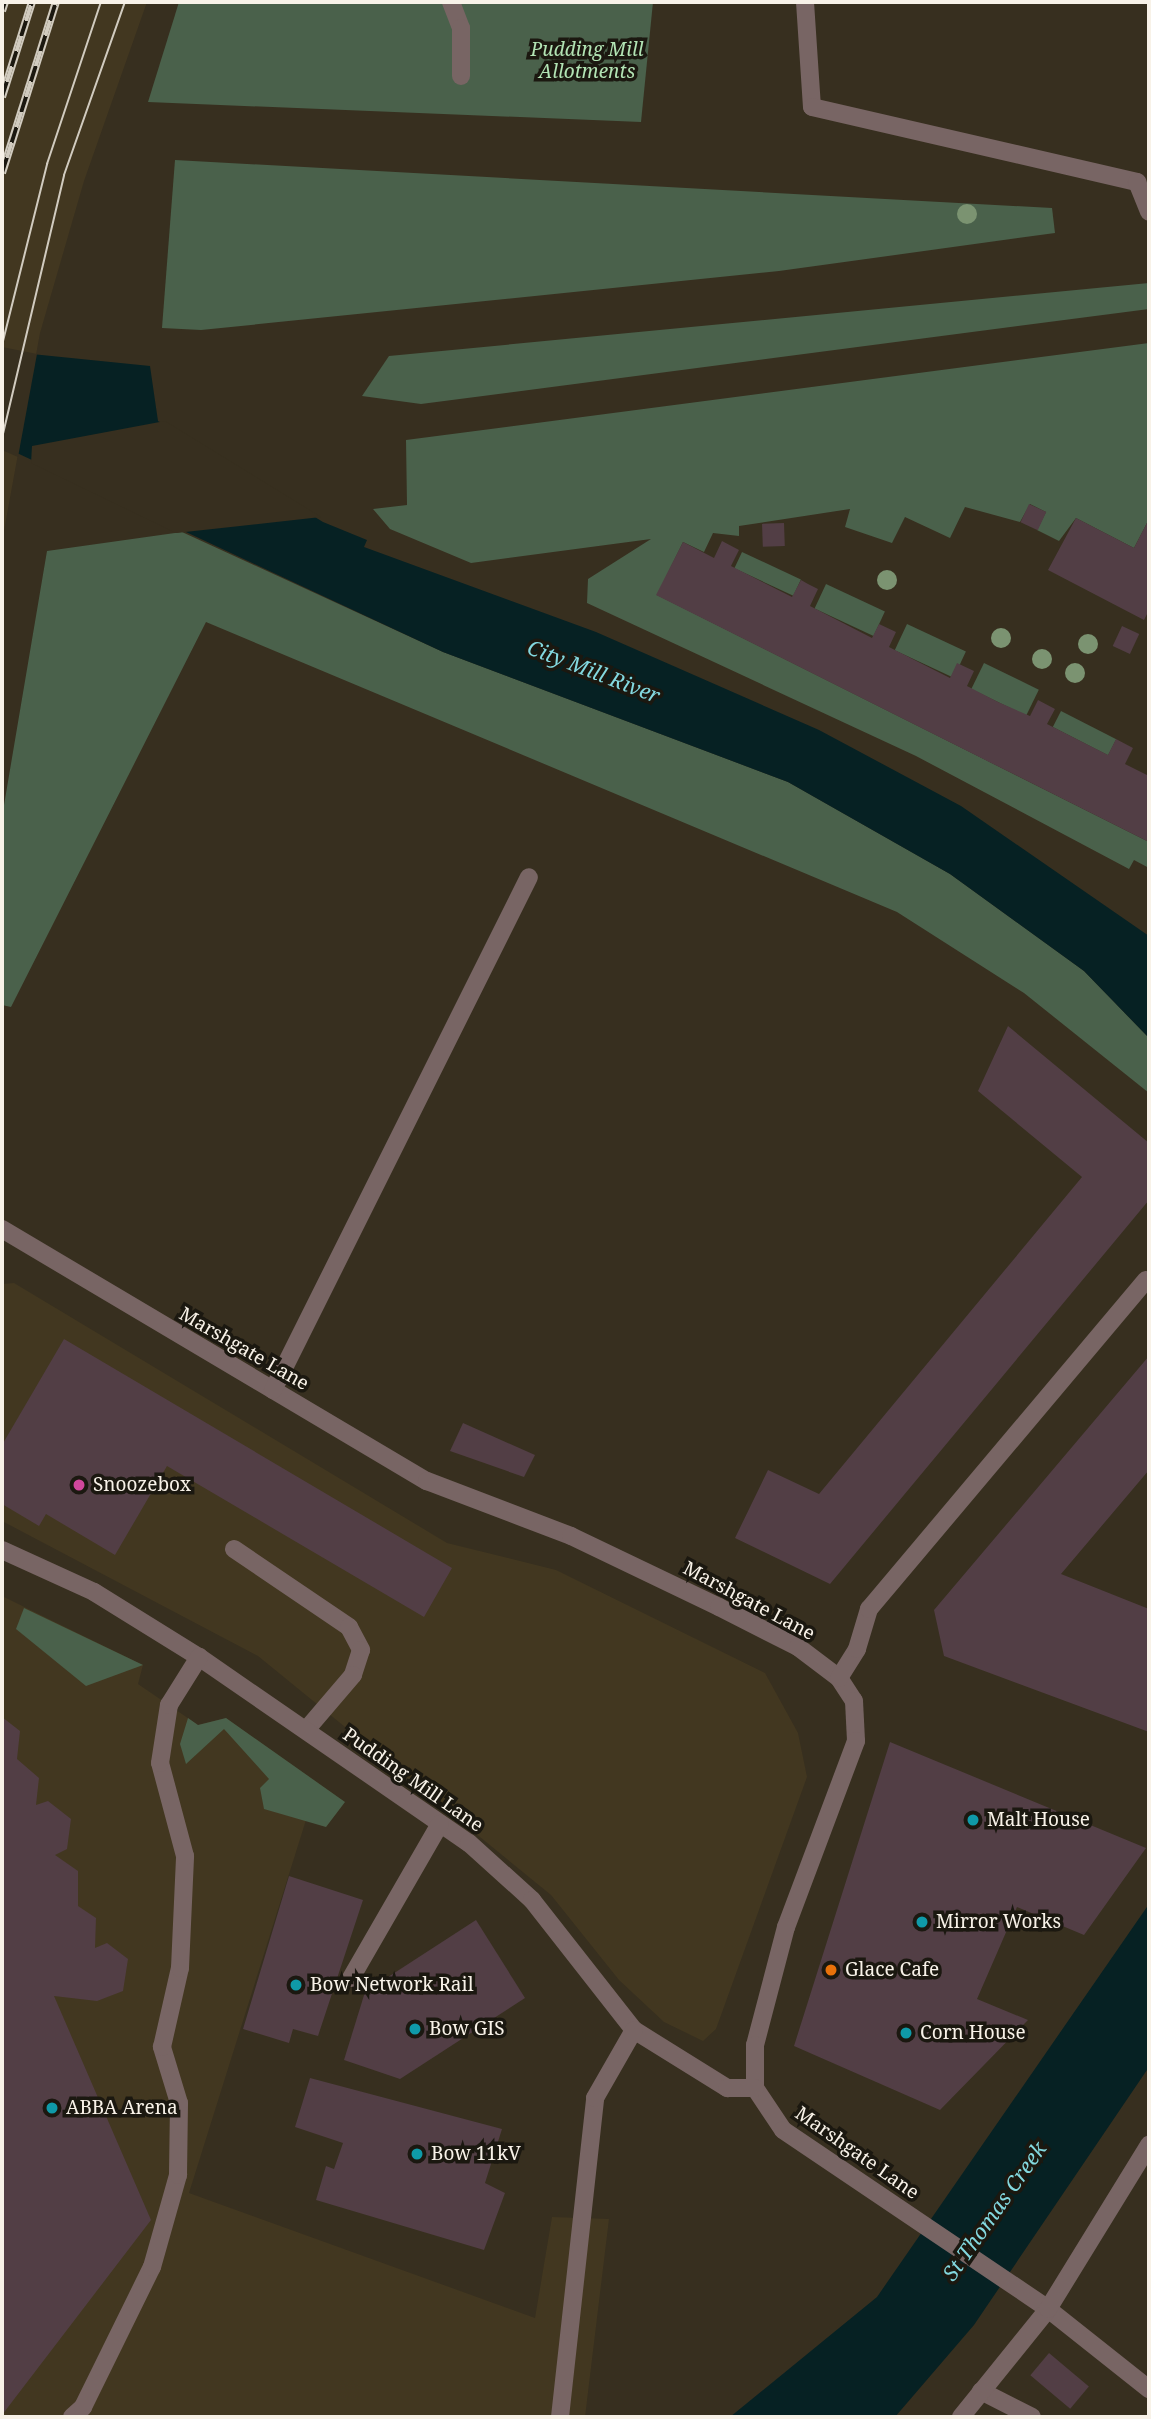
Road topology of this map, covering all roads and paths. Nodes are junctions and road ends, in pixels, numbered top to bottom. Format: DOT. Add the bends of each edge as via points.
graph roads {
  1 [pos="451,2"];
  2 [pos="806,2"];
  3 [pos="461,76"];
  4 [pos="1149,212"];
  5 [pos="528,877"];
  6 [pos="2,1229"];
  7 [pos="1146,1280"];
  8 [pos="273,1390"];
  9 [pos="234,1549"];
  10 [pos="2,1550"];
  11 [pos="199,1657"];
  12 [pos="839,1678"];
  13 [pos="306,1730"];
  14 [pos="440,1824"];
  15 [pos="351,1979"];
  16 [pos="634,2030"];
  17 [pos="755,2088"];
  18 [pos="1149,2145"];
  19 [pos="1048,2309"];
  20 [pos="1149,2389"];
  21 [pos="981,2391"];
  22 [pos="72,2417"];
  23 [pos="560,2417"];
  24 [pos="961,2417"];
  25 [pos="1032,2417"];
  1 -- 3 [label="street" via="461,29"];
  2 -- 4 [label="street" via="811,107 1137,182"];
  5 -- 8 [label="street"];
  6 -- 8 [label="street, Marshgate Lane"];
  7 -- 12 [label="street" via="869,1609 857,1649"];
  8 -- 12 [label="street, Marshgate Lane" via="426,1481 571,1536 798,1647"];
  9 -- 13 [label="street" via="349,1627 361,1650 353,1675"];
  10 -- 11 [label="street, Pudding Mill Lane" via="94,1592"];
  11 -- 13 [label="street, Pudding Mill Lane"];
  11 -- 22 [label="street" via="169,1705 160,1763 185,1856 180,1968 162,2047 179,2103 178,2175 152,2267 83,2407"];
  12 -- 17 [label="street, Marshgate Lane" via="854,1702 856,1741 786,1927 755,2045"];
  13 -- 14 [label="street, Pudding Mill Lane"];
  14 -- 15 [label="street"];
  14 -- 16 [label="street, Pudding Mill Lane" via="532,1900"];
  16 -- 17 [label="street, Pudding Mill Lane" via="727,2088"];
  16 -- 23 [label="street" via="595,2098"];
  17 -- 19 [label="street, Marshgate Lane" via="783,2130"];
  18 -- 19 [label="street"];
  19 -- 20 [label="street, Marshgate Lane"];
  19 -- 21 [label="street"];
  21 -- 24 [label="street"];
  21 -- 25 [label="street"];
}
